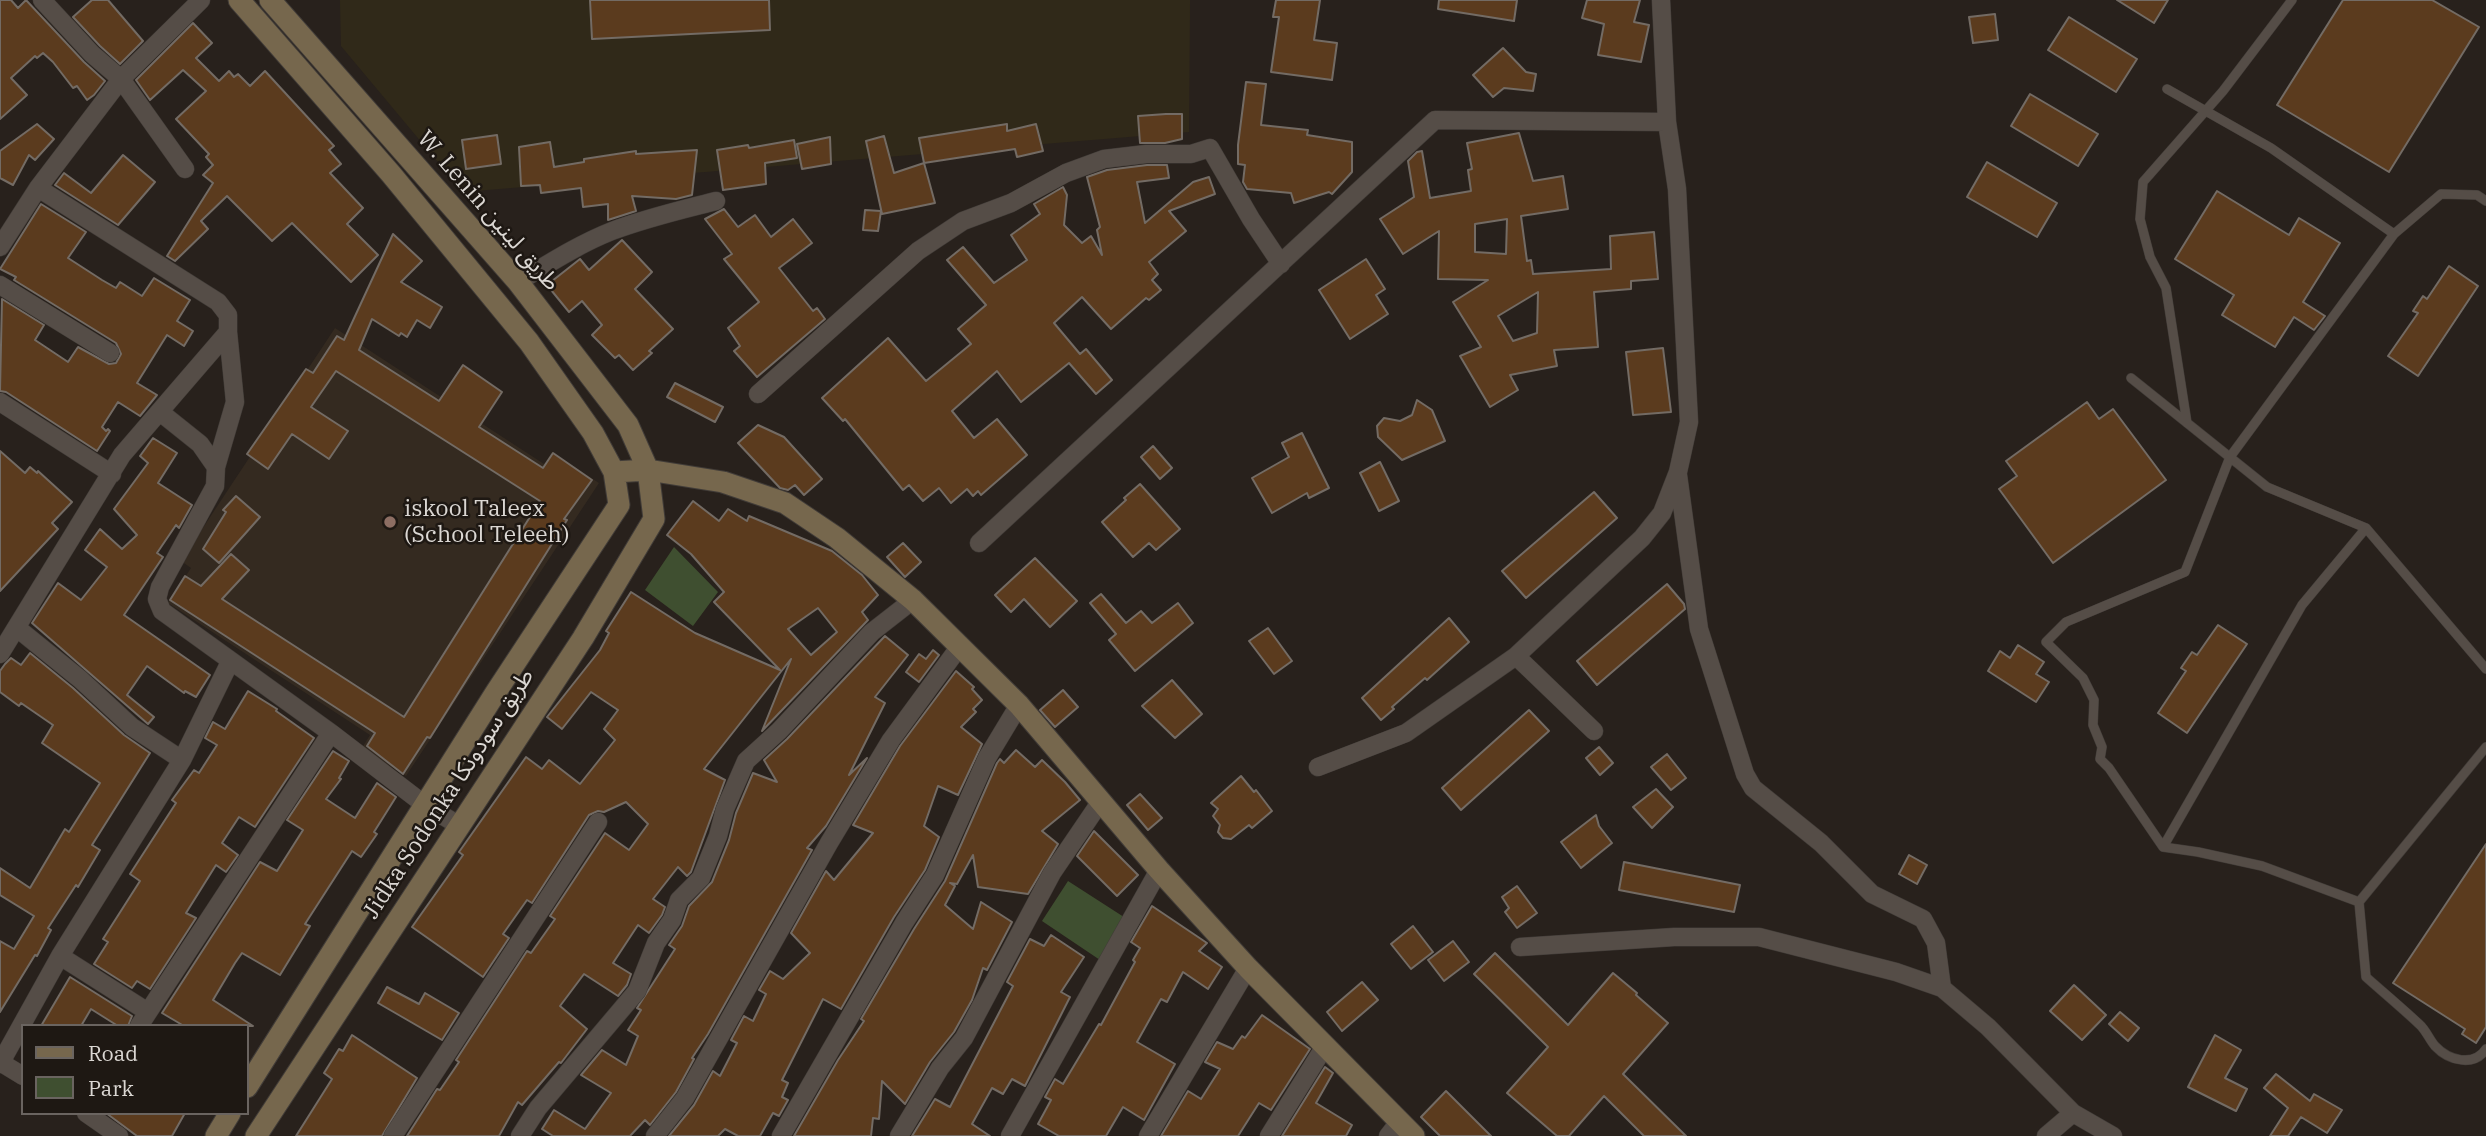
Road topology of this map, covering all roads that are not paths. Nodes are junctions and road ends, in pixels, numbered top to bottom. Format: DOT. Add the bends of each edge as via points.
graph roads {
  1 [pos="42,0"];
  2 [pos="201,0"];
  3 [pos="239,0"];
  4 [pos="270,0"];
  5 [pos="1661,0"];
  6 [pos="2292,0"];
  7 [pos="284,9"];
  8 [pos="121,79"];
  9 [pos="2167,89"];
  10 [pos="2206,111"];
  11 [pos="1667,122"];
  12 [pos="185,169"];
  13 [pos="38,188"];
  14 [pos="716,201"];
  15 [pos="2486,201"];
  16 [pos="2394,234"];
  17 [pos="0,247"];
  18 [pos="1281,264"];
  19 [pos="517,282"];
  20 [pos="0,285"];
  21 [pos="553,328"];
  22 [pos="228,332"];
  23 [pos="529,342"];
  24 [pos="110,353"];
  25 [pos="2131,378"];
  26 [pos="758,394"];
  27 [pos="0,402"];
  28 [pos="160,412"];
  29 [pos="2187,423"];
  30 [pos="2230,457"];
  31 [pos="216,467"];
  32 [pos="648,470"];
  33 [pos="614,472"];
  34 [pos="1678,472"];
  35 [pos="112,474"];
  36 [pos="2367,528"];
  37 [pos="979,543"];
  38 [pos="913,600"];
  39 [pos="17,628"];
  40 [pos="960,646"];
  41 [pos="0,654"];
  42 [pos="1516,656"];
  43 [pos="230,662"];
  44 [pos="2486,669"];
  45 [pos="1019,705"];
  46 [pos="1594,732"];
  47 [pos="331,733"];
  48 [pos="2486,747"];
  49 [pos="182,760"];
  50 [pos="1318,767"];
  51 [pos="1101,801"];
  52 [pos="425,806"];
  53 [pos="598,822"];
  54 [pos="460,826"];
  55 [pos="2163,847"];
  56 [pos="1159,870"];
  57 [pos="2359,902"];
  58 [pos="1520,947"];
  59 [pos="60,956"];
  60 [pos="1248,968"];
  61 [pos="1942,988"];
  62 [pos="143,1019"];
  63 [pos="22,1024"];
  64 [pos="21,1026"];
  65 [pos="1325,1046"];
  66 [pos="2486,1049"];
  67 [pos="0,1063"];
  68 [pos="21,1075"];
  69 [pos="248,1085"];
  70 [pos="2073,1113"];
  71 [pos="89,1115"];
  72 [pos="229,1115"];
  73 [pos="1400,1131"];
  74 [pos="119,1136"];
  75 [pos="216,1136"];
  76 [pos="256,1136"];
  77 [pos="393,1136"];
  78 [pos="520,1136"];
  79 [pos="655,1136"];
  80 [pos="781,1136"];
  81 [pos="899,1136"];
  82 [pos="1010,1136"];
  83 [pos="1148,1136"];
  84 [pos="1269,1136"];
  85 [pos="2046,1136"];
  86 [pos="2113,1136"];
  1 -- 8 [label="street"];
  2 -- 8 [label="street"];
  3 -- 23 [label="main road"];
  4 -- 7 [label="main road, W. Lenin طريق لينين"];
  5 -- 11 [label="street"];
  6 -- 10 [label="lane"];
  7 -- 19 [label="main road, W. Lenin طريق لينين"];
  8 -- 12 [label="street"];
  8 -- 13 [label="street"];
  9 -- 10 [label="lane"];
  10 -- 16 [label="lane" via="2271,148"];
  10 -- 29 [label="lane" via="2143,182 2140,219 2150,257 2166,288"];
  11 -- 18 [label="street" via="1435,120"];
  11 -- 34 [label="street" via="1677,189 1689,422"];
  13 -- 17 [label="street"];
  13 -- 22 [label="street" via="218,302 228,315"];
  14 -- 19 [label="street" via="611,231"];
  15 -- 16 [label="lane" via="2477,195 2441,194"];
  16 -- 30 [label="lane"];
  18 -- 26 [label="street" via="1210,148 1191,154 1104,159 962,221 918,251"];
  18 -- 37 [label="street"];
  19 -- 21 [label="main road, W. Lenin طريق لينين"];
  20 -- 24 [label="street"];
  21 -- 23 [label="main road"];
  21 -- 32 [label="main road, W. Lenin طريق لينين" via="628,425"];
  22 -- 28 [label="street"];
  22 -- 31 [label="street" via="235,402"];
  23 -- 33 [label="main road" via="593,433"];
  25 -- 29 [label="lane"];
  27 -- 35 [label="street"];
  28 -- 31 [label="street" via="200,444"];
  28 -- 35 [label="street" via="122,455"];
  29 -- 30 [label="lane"];
  30 -- 36 [label="lane" via="2267,487"];
  30 -- 55 [label="lane" via="2185,572 2066,622 2046,642 2083,678 2094,700 2092,725 2102,747 2100,758"];
  31 -- 43 [label="street" via="215,486 157,599 162,611"];
  32 -- 33 [label="main road"];
  32 -- 38 [label="main road" via="723,482 785,503 837,538"];
  32 -- 54 [label="main road, Jidka Sodonka طريق سودونكا" via="654,519 583,638"];
  33 -- 52 [label="main road, Jidka Sodonka طريق سودونكا" via="619,505"];
  34 -- 42 [label="street" via="1661,513 1642,538"];
  34 -- 61 [label="street" via="1699,629 1745,774 1753,788 1821,843 1872,894 1923,919 1936,943"];
  35 -- 39 [label="street"];
  36 -- 44 [label="lane"];
  36 -- 55 [label="lane" via="2302,605"];
  38 -- 40 [label="main road"];
  38 -- 78 [label="street" via="872,632 746,761 701,878 679,900 636,990"];
  39 -- 41 [label="street"];
  39 -- 49 [label="street" via="132,727"];
  40 -- 45 [label="main road"];
  40 -- 79 [label="street" via="891,740 685,1098"];
  42 -- 46 [label="street"];
  42 -- 50 [label="street" via="1406,733"];
  43 -- 47 [label="street"];
  43 -- 49 [label="street"];
  45 -- 51 [label="main road"];
  45 -- 80 [label="street" via="987,758 934,875"];
  47 -- 52 [label="street"];
  47 -- 62 [label="street"];
  48 -- 57 [label="lane"];
  49 -- 59 [label="street"];
  51 -- 56 [label="main road"];
  51 -- 81 [label="street" via="1052,873 964,1038"];
  52 -- 54 [label="street"];
  52 -- 69 [label="main road, Jidka Sodonka طريق سودونكا"];
  53 -- 77 [label="street"];
  54 -- 76 [label="main road, Jidka Sodonka طريق سودونكا"];
  55 -- 57 [label="lane" via="2262,866"];
  56 -- 60 [label="main road"];
  56 -- 82 [label="street"];
  57 -- 66 [label="lane" via="2366,977 2450,1057 2463,1061 2481,1056"];
  58 -- 61 [label="street" via="1674,937 1759,937"];
  59 -- 62 [label="street"];
  59 -- 63 [label="street"];
  60 -- 65 [label="main road"];
  60 -- 83 [label="street"];
  61 -- 70 [label="street" via="1988,1027"];
  64 -- 67 [label="street"];
  65 -- 73 [label="main road"];
  65 -- 84 [label="street"];
  67 -- 68 [label="street"];
  70 -- 85 [label="street"];
  70 -- 86 [label="street"];
  71 -- 74 [label="street"];
  72 -- 75 [label="main road"];
}
